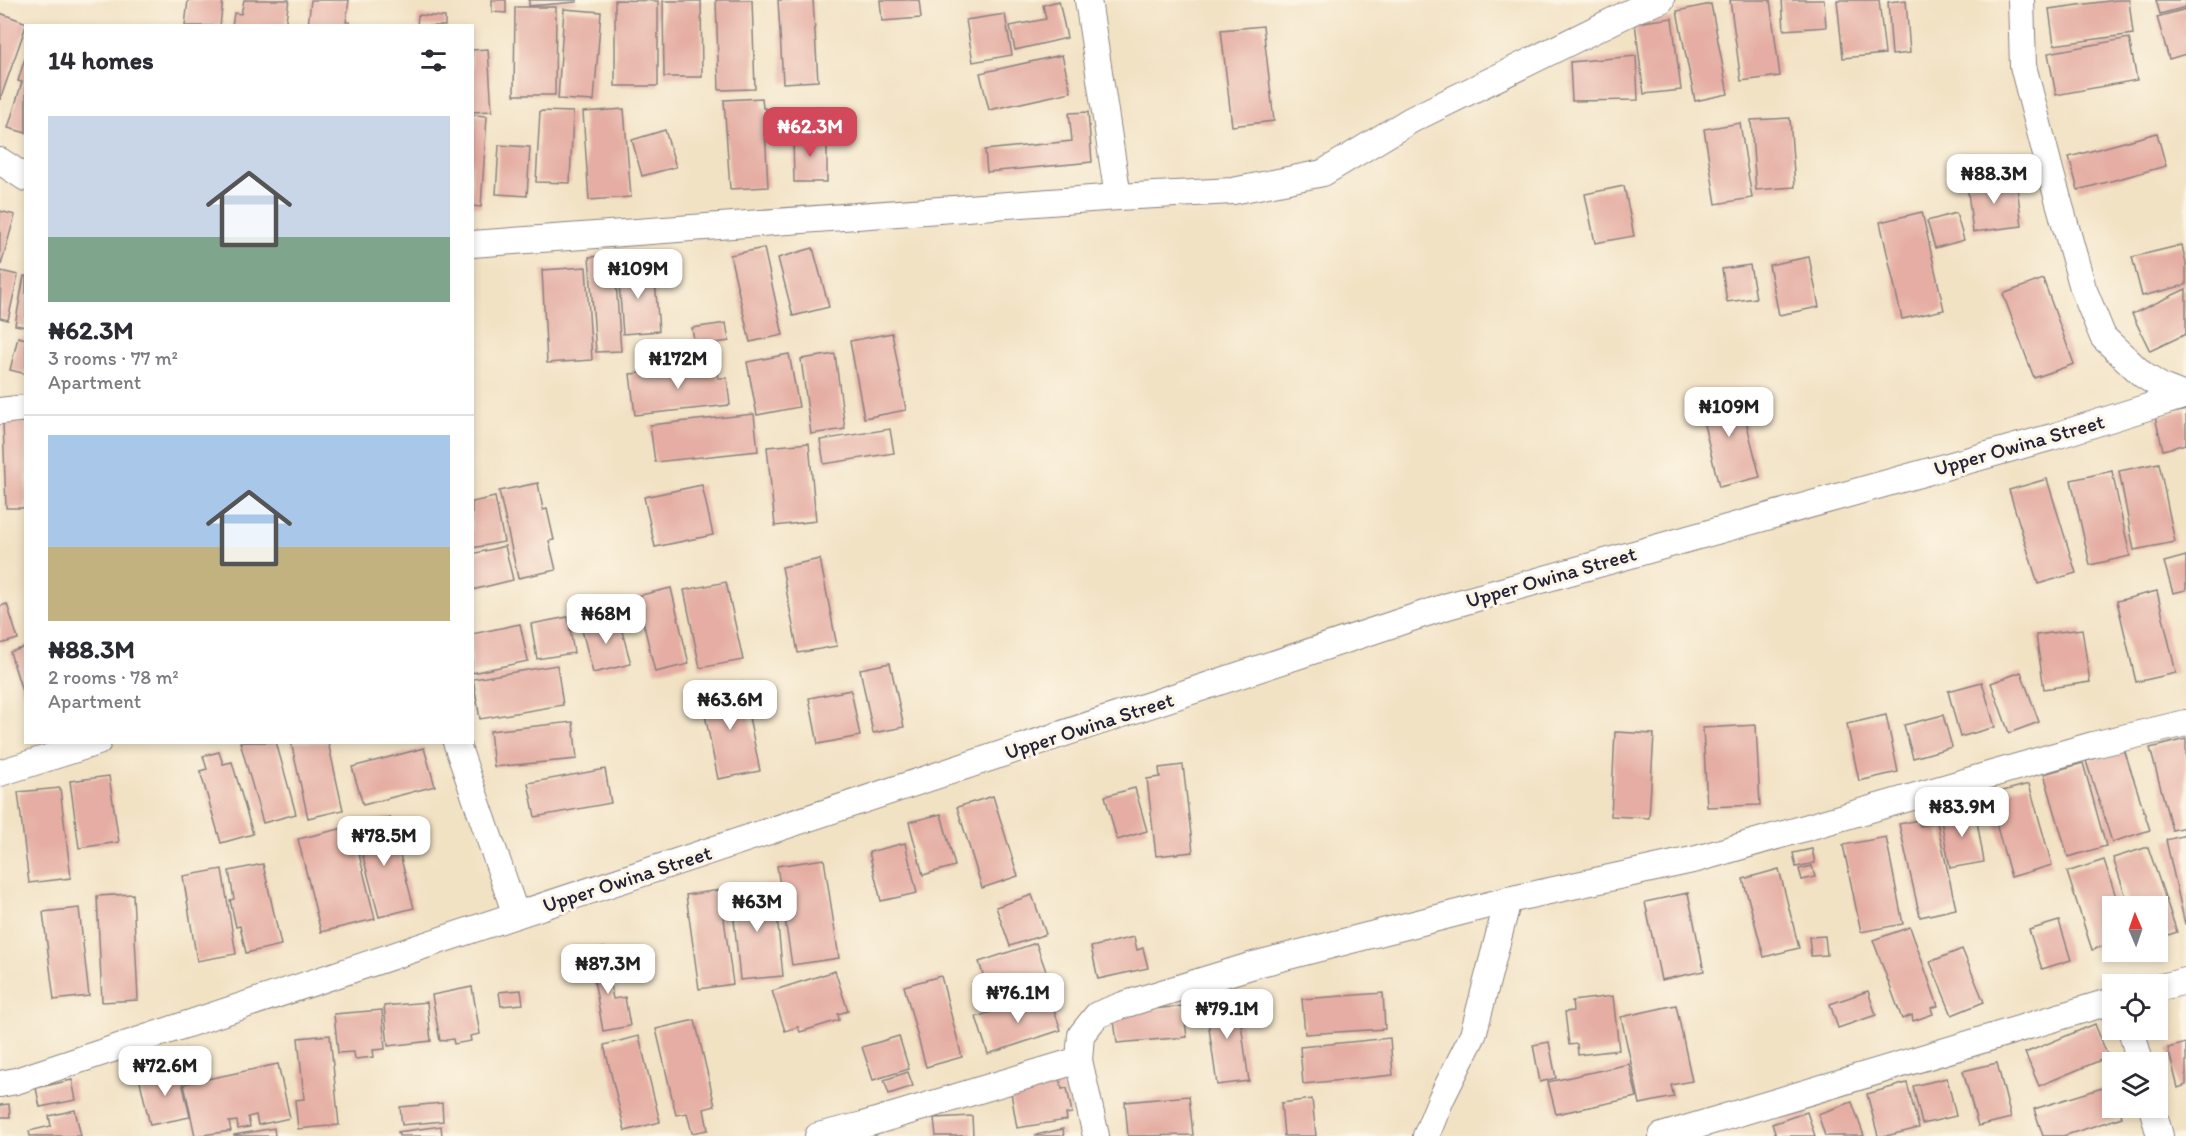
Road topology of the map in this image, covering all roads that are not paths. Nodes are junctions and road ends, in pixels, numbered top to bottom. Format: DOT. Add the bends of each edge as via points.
graph roads {
  1 [pos="1088,0"];
  2 [pos="1661,0"];
  3 [pos="2021,0"];
  4 [pos="0,161"];
  5 [pos="24,177"];
  6 [pos="1118,197"];
  7 [pos="474,244"];
  8 [pos="2186,395"];
  9 [pos="24,408"];
  10 [pos="0,411"];
  11 [pos="2186,723"];
  12 [pos="92,744"];
  13 [pos="457,744"];
  14 [pos="0,773"];
  15 [pos="1508,900"];
  16 [pos="516,915"];
  17 [pos="2186,981"];
  18 [pos="2168,985"];
  19 [pos="2102,1004"];
  20 [pos="1080,1060"];
  21 [pos="0,1084"];
  22 [pos="2155,1118"];
  23 [pos="818,1136"];
  24 [pos="1096,1136"];
  25 [pos="1426,1136"];
  26 [pos="1662,1136"];
  27 [pos="2160,1136"];
  1 -- 6 [label="street"];
  2 -- 6 [label="street" via="1411,120 1323,173 1233,191"];
  3 -- 8 [label="street" via="2024,66 2080,276 2103,337 2143,375"];
  4 -- 5 [label="street"];
  6 -- 7 [label="street"];
  8 -- 16 [label="street, Upper Owina Street" via="2041,440 1448,606"];
  9 -- 10 [label="street"];
  11 -- 15 [label="street" via="2093,745 1697,859"];
  12 -- 14 [label="street"];
  13 -- 16 [label="street"];
  15 -- 20 [label="street" via="1257,964 1123,1005 1097,1015 1081,1035"];
  15 -- 25 [label="street" via="1473,1035"];
  16 -- 21 [label="street, Upper Owina Street"];
  17 -- 18 [label="street"];
  19 -- 26 [label="street"];
  20 -- 23 [label="street"];
  20 -- 24 [label="street"];
  22 -- 27 [label="street"];
}
